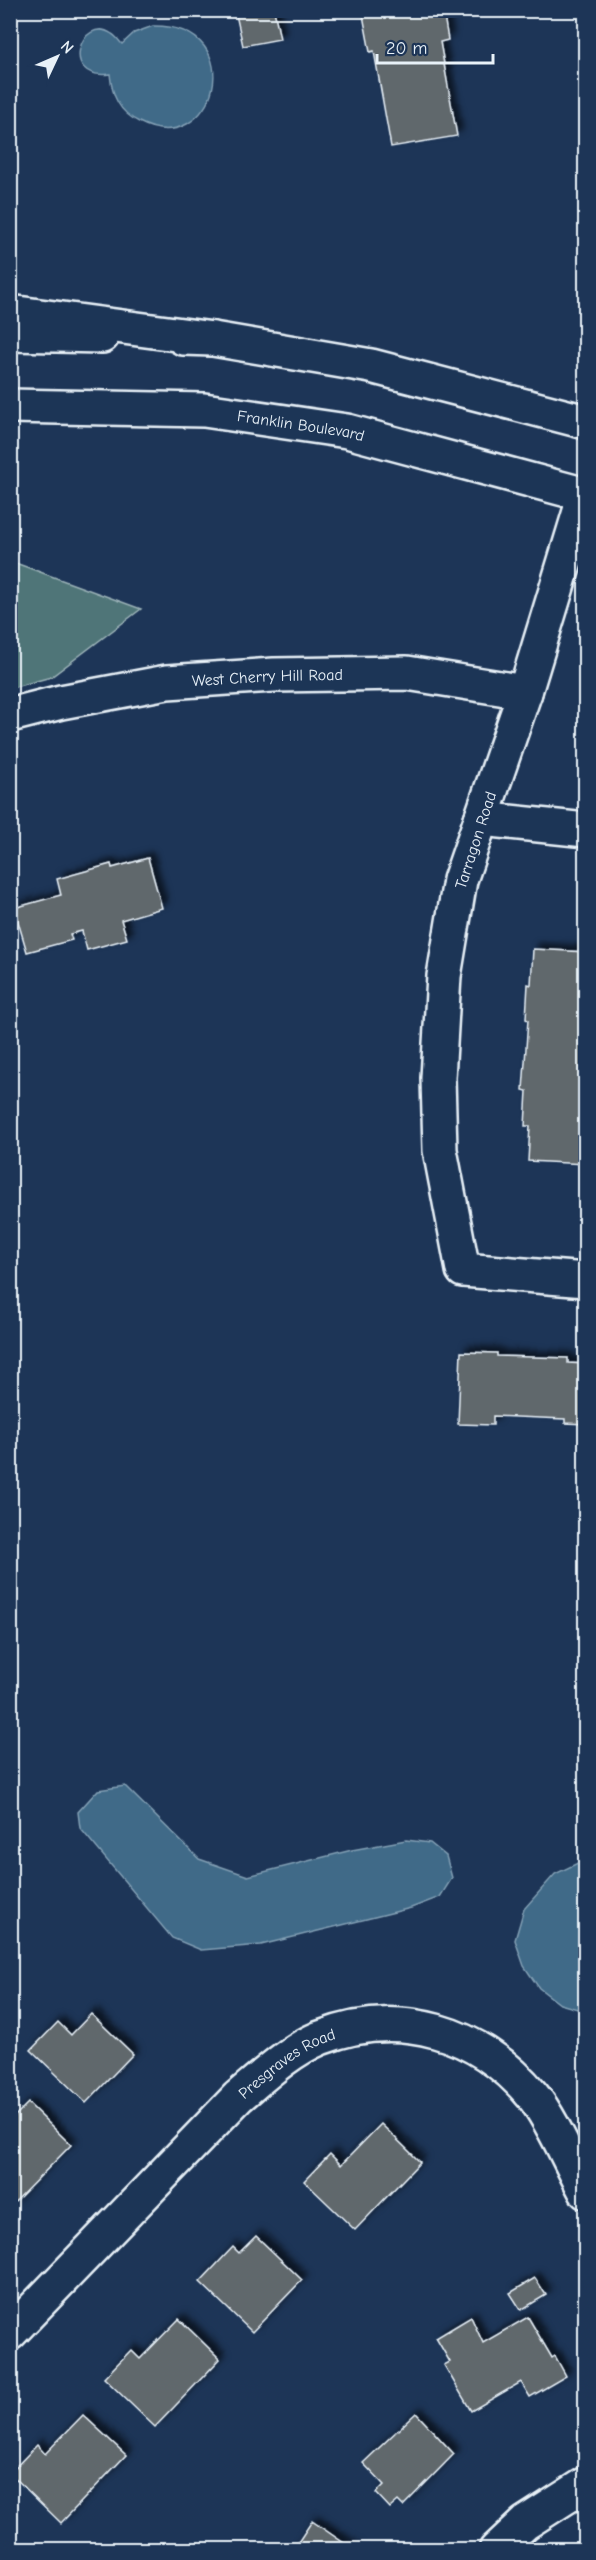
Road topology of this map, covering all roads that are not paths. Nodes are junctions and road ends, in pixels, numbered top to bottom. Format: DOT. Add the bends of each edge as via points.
graph roads {
  1 [pos="10,312"];
  2 [pos="10,334"];
  3 [pos="213,339"];
  4 [pos="10,406"];
  5 [pos="585,422"];
  6 [pos="585,494"];
  7 [pos="525,693"];
  8 [pos="10,715"];
  9 [pos="481,819"];
  10 [pos="585,830"];
  11 [pos="585,1280"];
  12 [pos="585,2192"];
  13 [pos="10,2333"];
  14 [pos="585,2484"];
  15 [pos="496,2550"];
  1 -- 3 [label="main road"];
  2 -- 3 [label="main road"];
  3 -- 5 [label="main road" via="371,366"];
  4 -- 6 [label="main road, Franklin Boulevard" via="204,410 347,431"];
  6 -- 7 [label="main road, Tarragon Road"];
  7 -- 8 [label="main road, West Cherry Hill Road" via="407,673 274,675 167,682"];
  7 -- 9 [label="main road, Tarragon Road"];
  9 -- 10 [label="main road"];
  9 -- 11 [label="main road, Tarragon Road" via="460,879 444,976 438,1078 440,1150 463,1270"];
  12 -- 13 [label="main road, Presgraves Road" via="535,2098 507,2068 481,2049 440,2031 400,2024 358,2028 319,2039 279,2062 238,2097"];
  14 -- 15 [label="main road" via="525,2523"];
}
